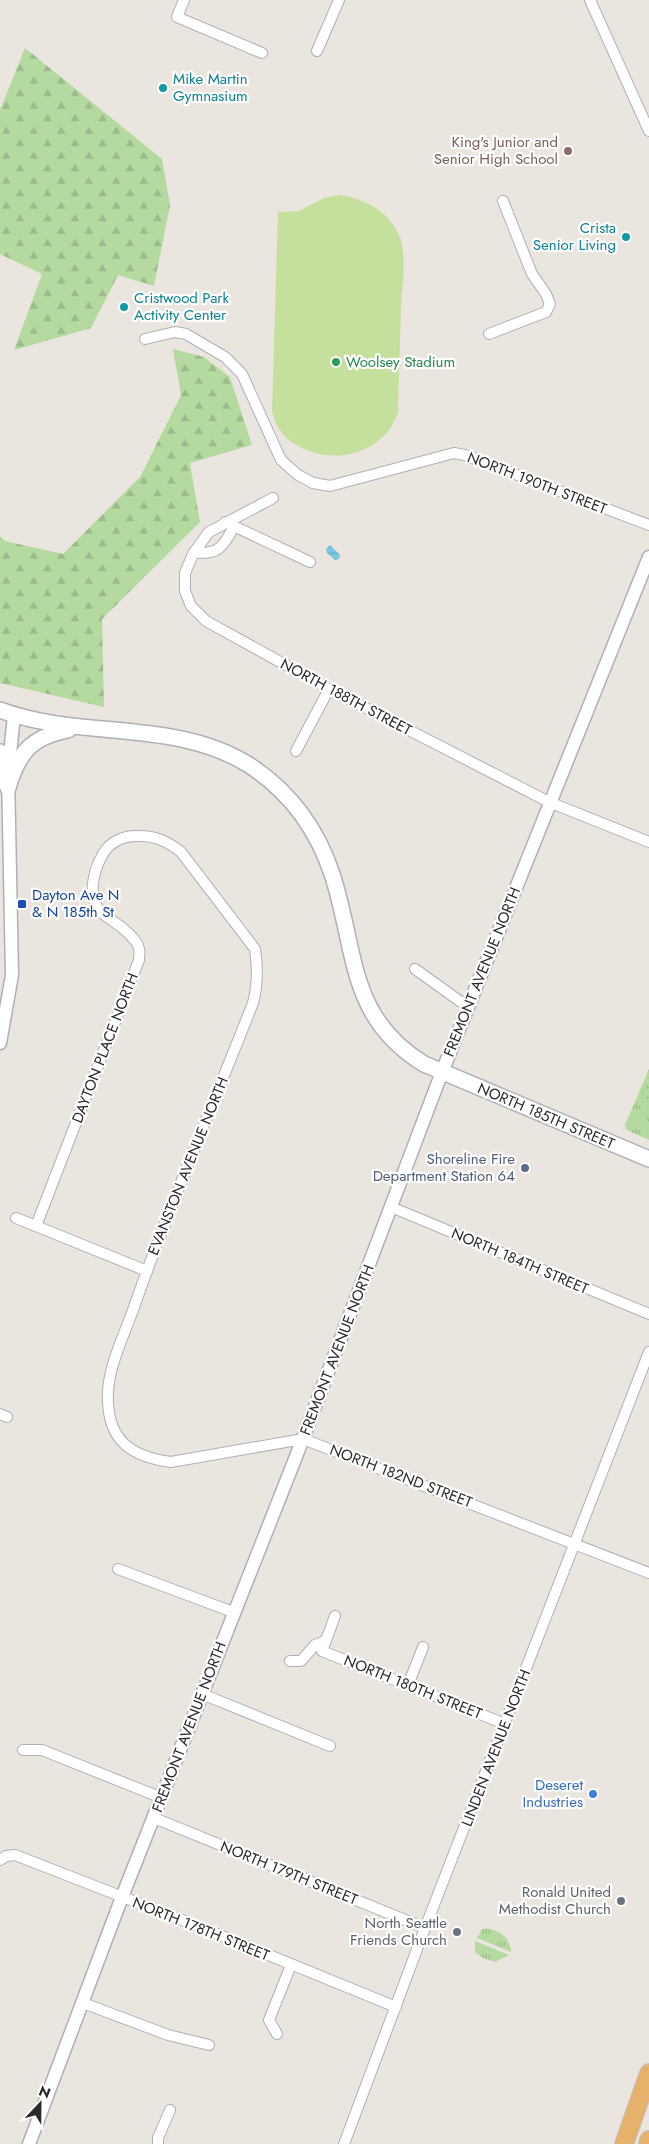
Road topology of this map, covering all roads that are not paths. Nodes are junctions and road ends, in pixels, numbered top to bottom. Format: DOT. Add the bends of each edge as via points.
graph roads {
  1 [pos="184,0"];
  2 [pos="339,0"];
  3 [pos="590,0"];
  4 [pos="317,51"];
  5 [pos="262,52"];
  6 [pos="649,131"];
  7 [pos="503,201"];
  8 [pos="489,334"];
  9 [pos="145,339"];
  10 [pos="273,498"];
  11 [pos="230,524"];
  12 [pos="649,525"];
  13 [pos="194,552"];
  14 [pos="649,557"];
  15 [pos="310,562"];
  16 [pos="329,689"];
  17 [pos="7,713"];
  18 [pos="82,727"];
  19 [pos="296,751"];
  20 [pos="0,752"];
  21 [pos="8,788"];
  22 [pos="549,802"];
  23 [pos="649,842"];
  24 [pos="5,895"];
  25 [pos="255,949"];
  26 [pos="415,969"];
  27 [pos="468,1007"];
  28 [pos="0,1043"];
  29 [pos="442,1072"];
  30 [pos="649,1160"];
  31 [pos="392,1207"];
  32 [pos="16,1218"];
  33 [pos="36,1226"];
  34 [pos="147,1271"];
  35 [pos="649,1314"];
  36 [pos="649,1352"];
  37 [pos="303,1439"];
  38 [pos="574,1543"];
  39 [pos="118,1569"];
  40 [pos="649,1573"];
  41 [pos="233,1612"];
  42 [pos="335,1616"];
  43 [pos="323,1646"];
  44 [pos="423,1648"];
  45 [pos="290,1661"];
  46 [pos="408,1685"];
  47 [pos="202,1694"];
  48 [pos="505,1724"];
  49 [pos="330,1746"];
  50 [pos="23,1750"];
  51 [pos="162,1798"];
  52 [pos="154,1818"];
  53 [pos="3,1858"];
  54 [pos="122,1897"];
  55 [pos="425,1928"];
  56 [pos="291,1965"];
  57 [pos="83,2002"];
  58 [pos="396,2007"];
  59 [pos="277,2034"];
  60 [pos="209,2045"];
  61 [pos="649,2073"];
  62 [pos="170,2110"];
  63 [pos="649,2140"];
  64 [pos="29,2144"];
  65 [pos="158,2144"];
  66 [pos="344,2144"];
  67 [pos="624,2144"];
  68 [pos="648,2144"];
  1 -- 5 [label="street" via="178,17"];
  2 -- 4 [label="street"];
  3 -- 6 [label="street"];
  7 -- 8 [label="street" via="532,274 550,304 549,309 532,318"];
  9 -- 12 [label="street, NORTH 190TH STREET" via="175,332 186,334 225,357 242,374 281,460 313,483 330,486 454,453"];
  10 -- 11 [label="street, NORTH 188TH STREET"];
  11 -- 13 [label="street, NORTH 188TH STREET" via="209,532"];
  11 -- 13 [label="street" via="225,543 215,551"];
  11 -- 15 [label="street"];
  13 -- 16 [label="street, NORTH 188TH STREET" via="185,574 185,592 191,606 224,632"];
  14 -- 22 [label="street, FREMONT AVENUE NORTH"];
  16 -- 19 [label="street"];
  16 -- 22 [label="street, NORTH 188TH STREET"];
  17 -- 18 [label="main road"];
  17 -- 21 [label="street"];
  18 -- 21 [label="main road" via="50,733 31,745 14,768"];
  18 -- 29 [label="main road, NORTH 185TH STREET" via="174,737 204,744 249,765 277,787 304,818 326,856 362,992 372,1014 398,1045 424,1064"];
  20 -- 21 [label="main road"];
  21 -- 24 [label="street"];
  22 -- 23 [label="street, NORTH 188TH STREET"];
  22 -- 27 [label="street, FREMONT AVENUE NORTH"];
  24 -- 28 [label="street" via="12,974"];
  25 -- 33 [label="street, DAYTON PLACE NORTH" via="181,852 169,842 132,836 116,840 106,848 98,861 92,884 94,897 100,910 135,940 139,960"];
  25 -- 34 [label="street, EVANSTON AVENUE NORTH" via="258,986 253,1003"];
  26 -- 27 [label="street"];
  27 -- 29 [label="street, FREMONT AVENUE NORTH"];
  29 -- 30 [label="main road, NORTH 185TH STREET"];
  29 -- 31 [label="street, FREMONT AVENUE NORTH"];
  31 -- 35 [label="street, NORTH 184TH STREET"];
  31 -- 37 [label="street, FREMONT AVENUE NORTH"];
  32 -- 33 [label="street"];
  33 -- 34 [label="street"];
  34 -- 37 [label="street, EVANSTON AVENUE NORTH" via="108,1382 113,1427 122,1442 137,1454 171,1462"];
  36 -- 38 [label="street, LINDEN AVENUE NORTH"];
  37 -- 38 [label="street, NORTH 182ND STREET"];
  37 -- 41 [label="street, FREMONT AVENUE NORTH"];
  38 -- 40 [label="street, NORTH 182ND STREET"];
  38 -- 48 [label="street, LINDEN AVENUE NORTH"];
  39 -- 41 [label="street"];
  41 -- 47 [label="street, FREMONT AVENUE NORTH"];
  42 -- 43 [label="street"];
  43 -- 45 [label="street" via="315,1645 301,1661"];
  43 -- 46 [label="street, NORTH 180TH STREET"];
  44 -- 46 [label="street"];
  46 -- 48 [label="street, NORTH 180TH STREET"];
  47 -- 49 [label="street"];
  47 -- 51 [label="street, FREMONT AVENUE NORTH"];
  48 -- 55 [label="street, LINDEN AVENUE NORTH"];
  50 -- 51 [label="street" via="42,1750"];
  51 -- 52 [label="street, FREMONT AVENUE NORTH"];
  52 -- 54 [label="street, FREMONT AVENUE NORTH"];
  52 -- 55 [label="street, NORTH 179TH STREET"];
  53 -- 54 [label="street, NORTH 178TH STREET" via="15,1855"];
  54 -- 56 [label="street, NORTH 178TH STREET"];
  54 -- 57 [label="street, FREMONT AVENUE NORTH"];
  55 -- 58 [label="street, LINDEN AVENUE NORTH"];
  56 -- 58 [label="street, NORTH 178TH STREET"];
  56 -- 59 [label="street" via="269,2020"];
  57 -- 60 [label="street" via="168,2035"];
  57 -- 64 [label="street, FREMONT AVENUE NORTH"];
  58 -- 66 [label="street, LINDEN AVENUE NORTH"];
  61 -- 67 [label="highway"];
  62 -- 65 [label="street"];
  63 -- 68 [label="highway"];
}
